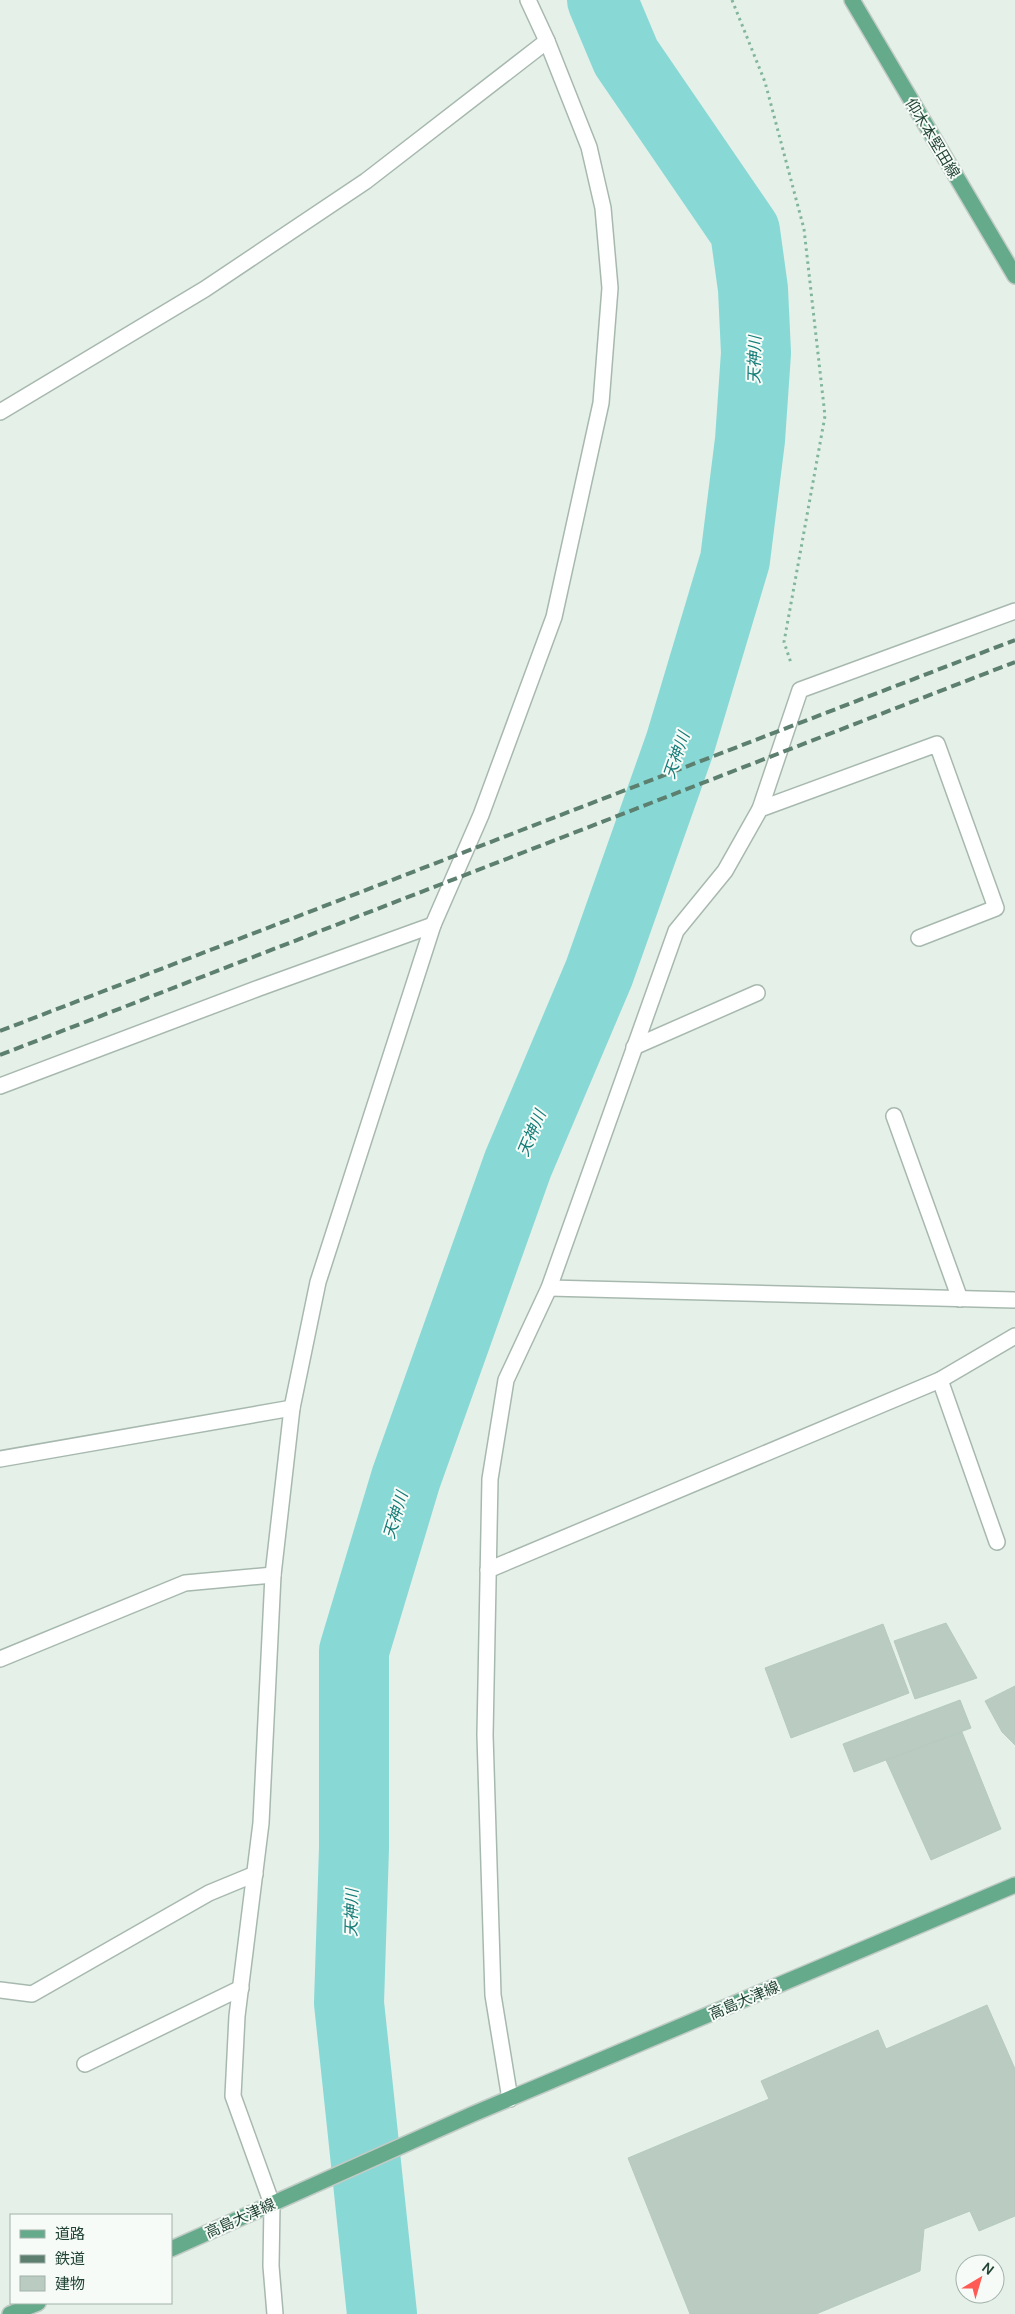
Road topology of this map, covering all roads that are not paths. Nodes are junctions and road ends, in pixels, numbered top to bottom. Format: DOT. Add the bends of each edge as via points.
graph roads {
  1 [pos="528,0"];
  2 [pos="852,0"];
  3 [pos="547,41"];
  4 [pos="1015,276"];
  5 [pos="0,412"];
  6 [pos="1015,611"];
  7 [pos="760,809"];
  8 [pos="433,924"];
  9 [pos="919,938"];
  10 [pos="758,993"];
  11 [pos="634,1047"];
  12 [pos="0,1086"];
  13 [pos="894,1116"];
  14 [pos="549,1288"];
  15 [pos="960,1299"];
  16 [pos="1015,1300"];
  17 [pos="1015,1336"];
  18 [pos="940,1380"];
  19 [pos="292,1408"];
  20 [pos="0,1459"];
  21 [pos="997,1542"];
  22 [pos="488,1570"];
  23 [pos="273,1575"];
  24 [pos="0,1659"];
  25 [pos="255,1874"];
  26 [pos="1015,1885"];
  27 [pos="241,1988"];
  28 [pos="0,1990"];
  29 [pos="85,2064"];
  30 [pos="510,2099"];
  31 [pos="272,2204"];
  32 [pos="172,2249"];
  33 [pos="35,2304"];
  34 [pos="10,2314"];
  35 [pos="275,2314"];
  1 -- 3 [label="street"];
  2 -- 4 [label="main road, 仰木本堅田線"];
  3 -- 5 [label="street" via="366,181 205,289"];
  3 -- 8 [label="street" via="589,147 603,208 610,288 601,403 554,617 481,815"];
  6 -- 7 [label="street" via="800,690"];
  7 -- 9 [label="street" via="937,744 996,908"];
  7 -- 11 [label="street" via="725,871 676,931"];
  8 -- 12 [label="street"];
  8 -- 19 [label="street" via="318,1282"];
  10 -- 11 [label="street"];
  11 -- 14 [label="street"];
  13 -- 15 [label="street"];
  14 -- 15 [label="street"];
  14 -- 22 [label="street" via="506,1380 490,1479"];
  15 -- 16 [label="street"];
  17 -- 18 [label="street"];
  18 -- 21 [label="street"];
  18 -- 22 [label="street"];
  19 -- 20 [label="street"];
  19 -- 23 [label="street"];
  22 -- 30 [label="street" via="485,1735 494,1995"];
  23 -- 24 [label="street" via="185,1583"];
  23 -- 25 [label="street" via="261,1823"];
  25 -- 27 [label="street"];
  25 -- 28 [label="street" via="208,1893 32,1994"];
  26 -- 30 [label="main road, 高島大津線"];
  27 -- 29 [label="street"];
  27 -- 31 [label="street" via="233,2096"];
  30 -- 31 [label="main road, 高島大津線"];
  31 -- 32 [label="main road, 高島大津線"];
  31 -- 35 [label="street" via="271,2266"];
  33 -- 34 [label="main road"];
}
